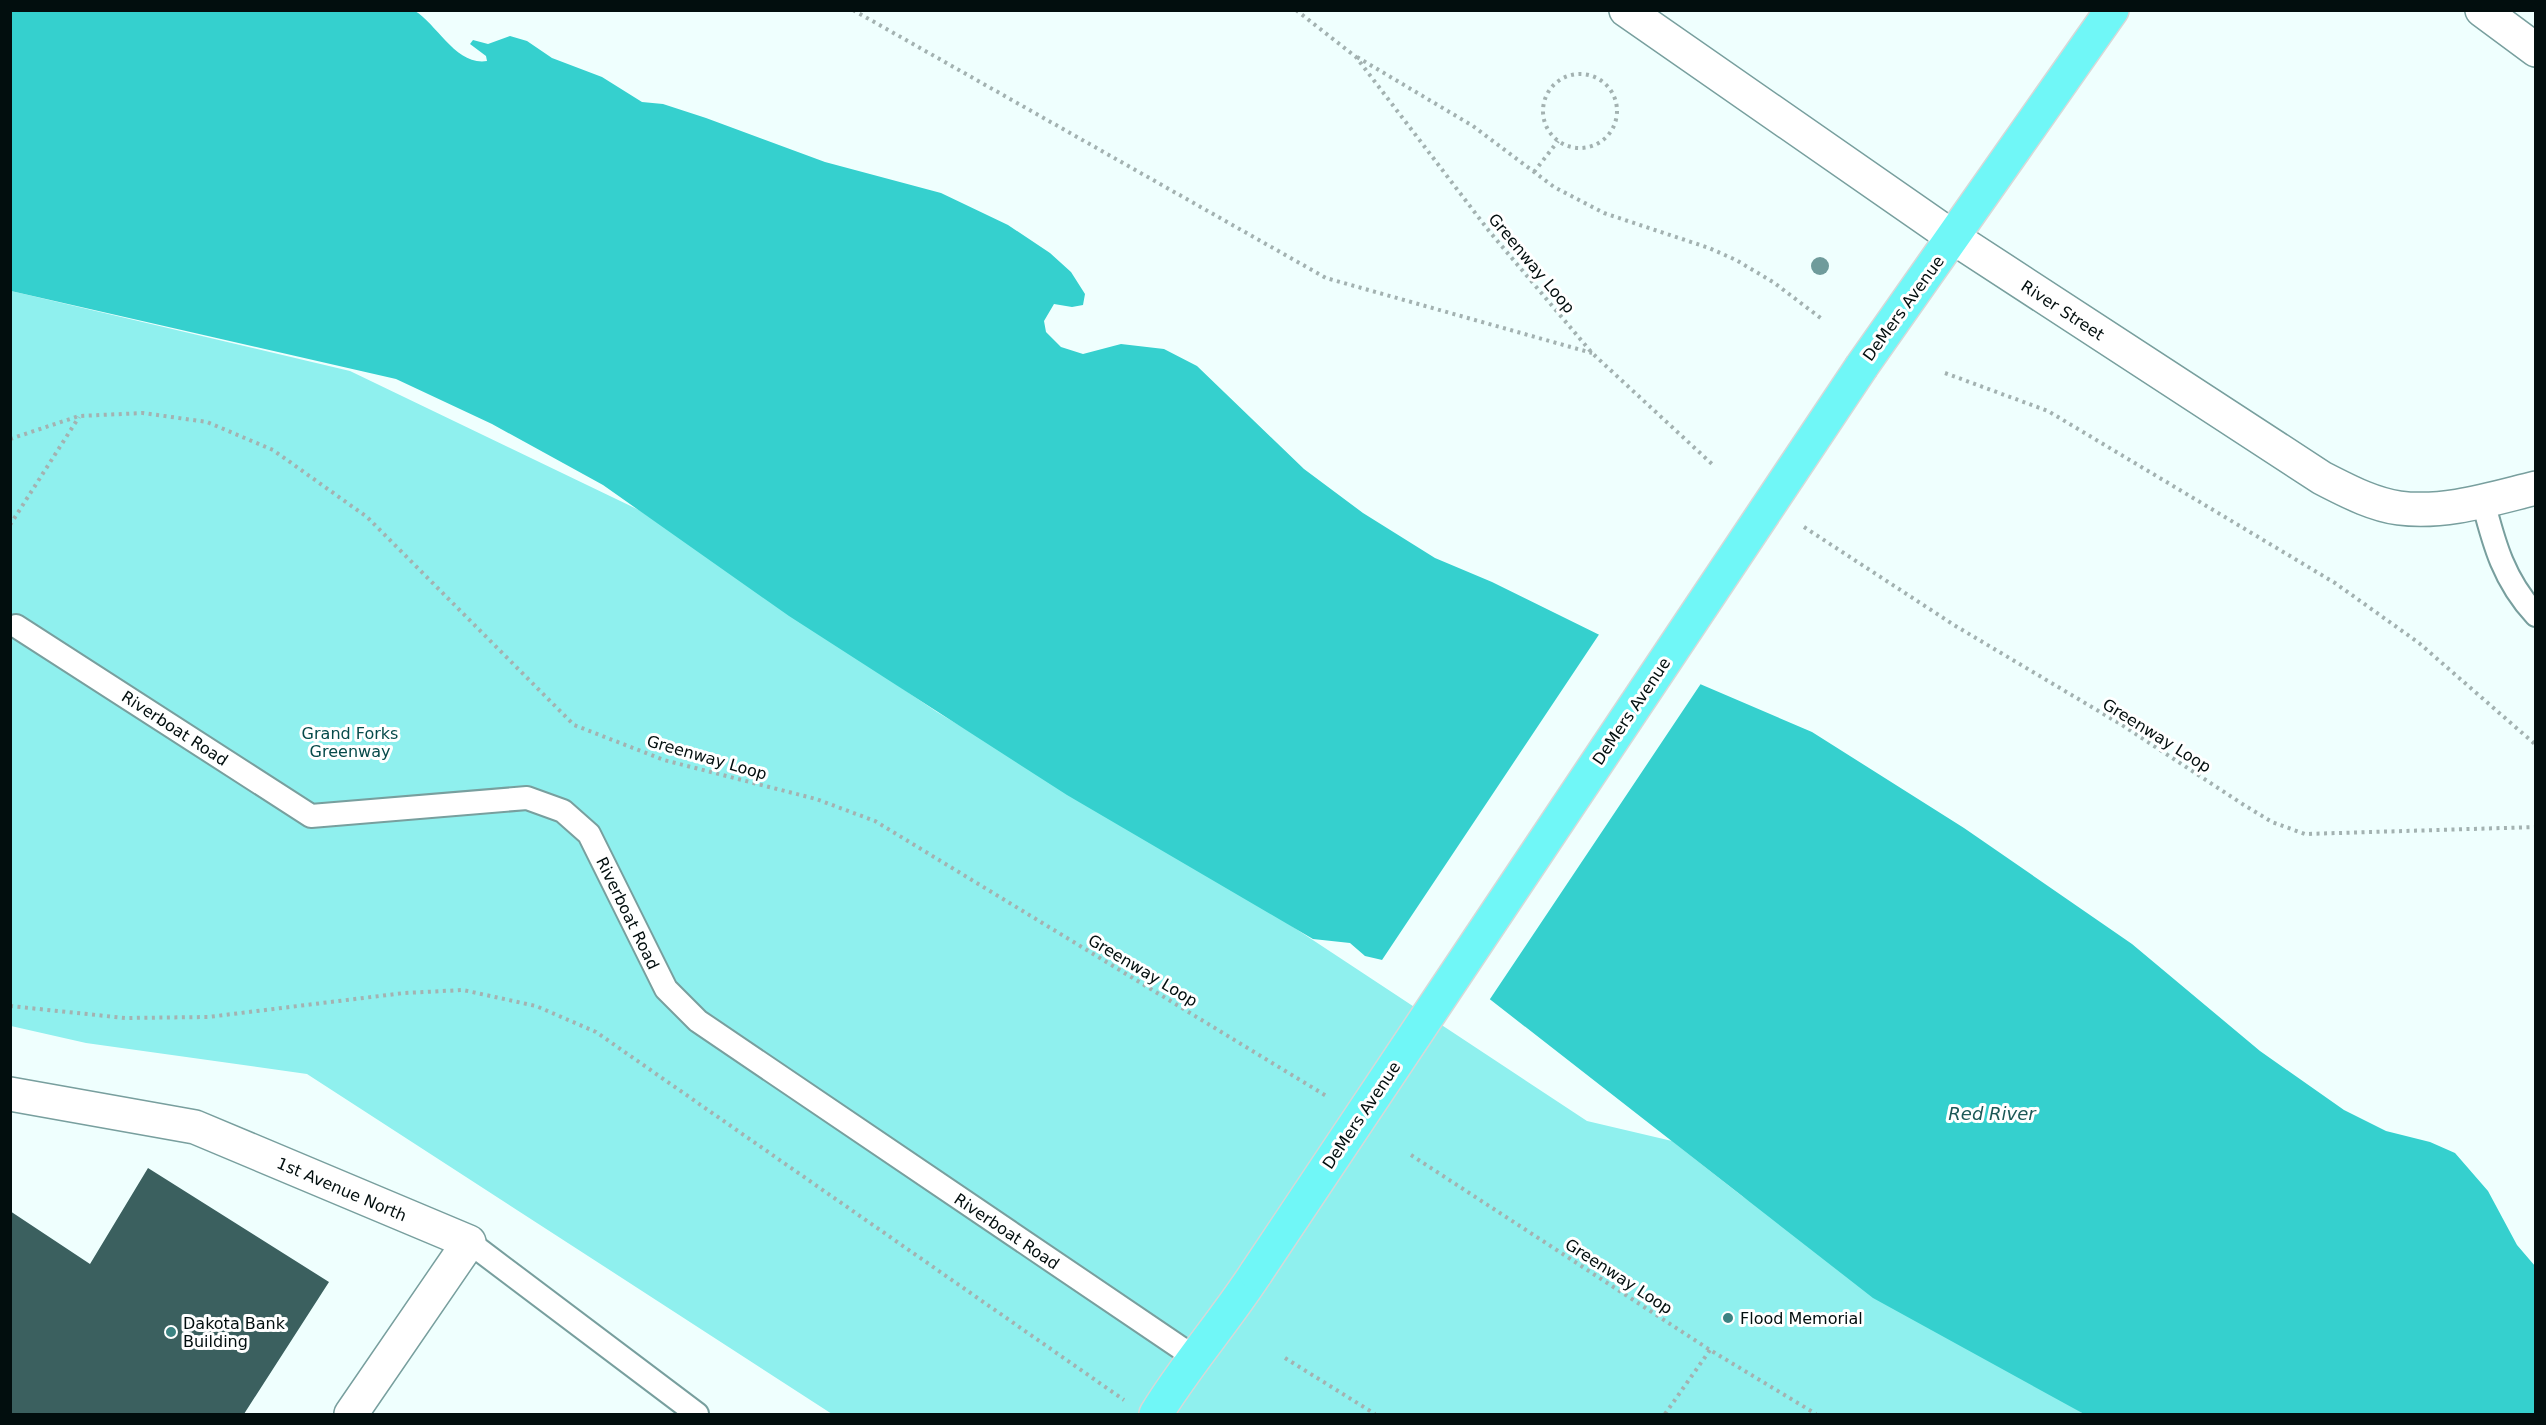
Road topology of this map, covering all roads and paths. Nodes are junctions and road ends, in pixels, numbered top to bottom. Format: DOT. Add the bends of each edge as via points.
graph roads {
  1 [pos="853,10"];
  2 [pos="1296,10"];
  3 [pos="1626,10"];
  4 [pos="2112,10"];
  5 [pos="2482,10"];
  6 [pos="2535,50"];
  7 [pos="1356,57"];
  8 [pos="1558,141"];
  9 [pos="1534,172"];
  10 [pos="1954,238"];
  11 [pos="1822,319"];
  12 [pos="1592,353"];
  13 [pos="1945,373"];
  14 [pos="79,416"];
  15 [pos="10,439"];
  16 [pos="1712,464"];
  17 [pos="2535,488"];
  18 [pos="2483,501"];
  19 [pos="10,525"];
  20 [pos="1804,527"];
  21 [pos="2535,615"];
  22 [pos="16,626"];
  23 [pos="2535,744"];
  24 [pos="2535,827"];
  25 [pos="10,1006"];
  26 [pos="10,1094"];
  27 [pos="1328,1097"];
  28 [pos="1411,1155"];
  29 [pos="469,1242"];
  30 [pos="1710,1350"];
  31 [pos="1194,1357"];
  32 [pos="1285,1358"];
  33 [pos="1142,1409"];
  34 [pos="351,1414"];
  35 [pos="697,1414"];
  36 [pos="1375,1414"];
  37 [pos="1665,1414"];
  38 [pos="1816,1414"];
  1 -- 12 [label="path" via="1326,278"];
  2 -- 7 [label="path, Greenway Loop"];
  3 -- 10 [label="street, River Street"];
  4 -- 10 [label="main road, DeMers Avenue"];
  5 -- 6 [label="street"];
  7 -- 9 [label="path, Greenway Loop" via="1473,126"];
  7 -- 12 [label="path, Greenway Loop" via="1489,231"];
  8 -- 8 [label="path" via="1546,127 1543,116 1543,104 1554,84 1564,77 1587,74 1607,86 1617,108 1610,132 1589,147 1577,149"];
  8 -- 9 [label="path"];
  9 -- 11 [label="path, Greenway Loop" via="1604,213 1736,260"];
  10 -- 18 [label="street, River Street" via="2274,448 2360,497 2433,509"];
  10 -- 31 [label="main road, DeMers Avenue, bridge" via="1862,366 1256,1274"];
  12 -- 16 [label="path, Greenway Loop"];
  13 -- 23 [label="path" via="2048,411 2335,583 2419,643"];
  14 -- 15 [label="path, Greenway Loop"];
  14 -- 19 [label="path"];
  14 -- 27 [label="path, Greenway Loop" via="143,413 207,422 273,450 367,517 574,725 664,760 816,799 876,822"];
  17 -- 18 [label="street, River Street"];
  18 -- 21 [label="lane" via="2498,558"];
  20 -- 24 [label="path, Greenway Loop" via="2271,822 2305,834"];
  22 -- 31 [label="lane, Riverboat Road" via="311,816 527,798 563,811 589,834 666,989 698,1021"];
  25 -- 33 [label="path" via="125,1017 208,1017 404,993 463,990 536,1006 596,1032"];
  26 -- 29 [label="street, 1st Avenue North" via="195,1127"];
  28 -- 30 [label="path, Greenway Loop"];
  29 -- 34 [label="street"];
  29 -- 35 [label="lane"];
  30 -- 37 [label="path"];
  30 -- 38 [label="path, Greenway Loop"];
  31 -- 33 [label="main road, DeMers Avenue"];
  32 -- 36 [label="path"];
}
